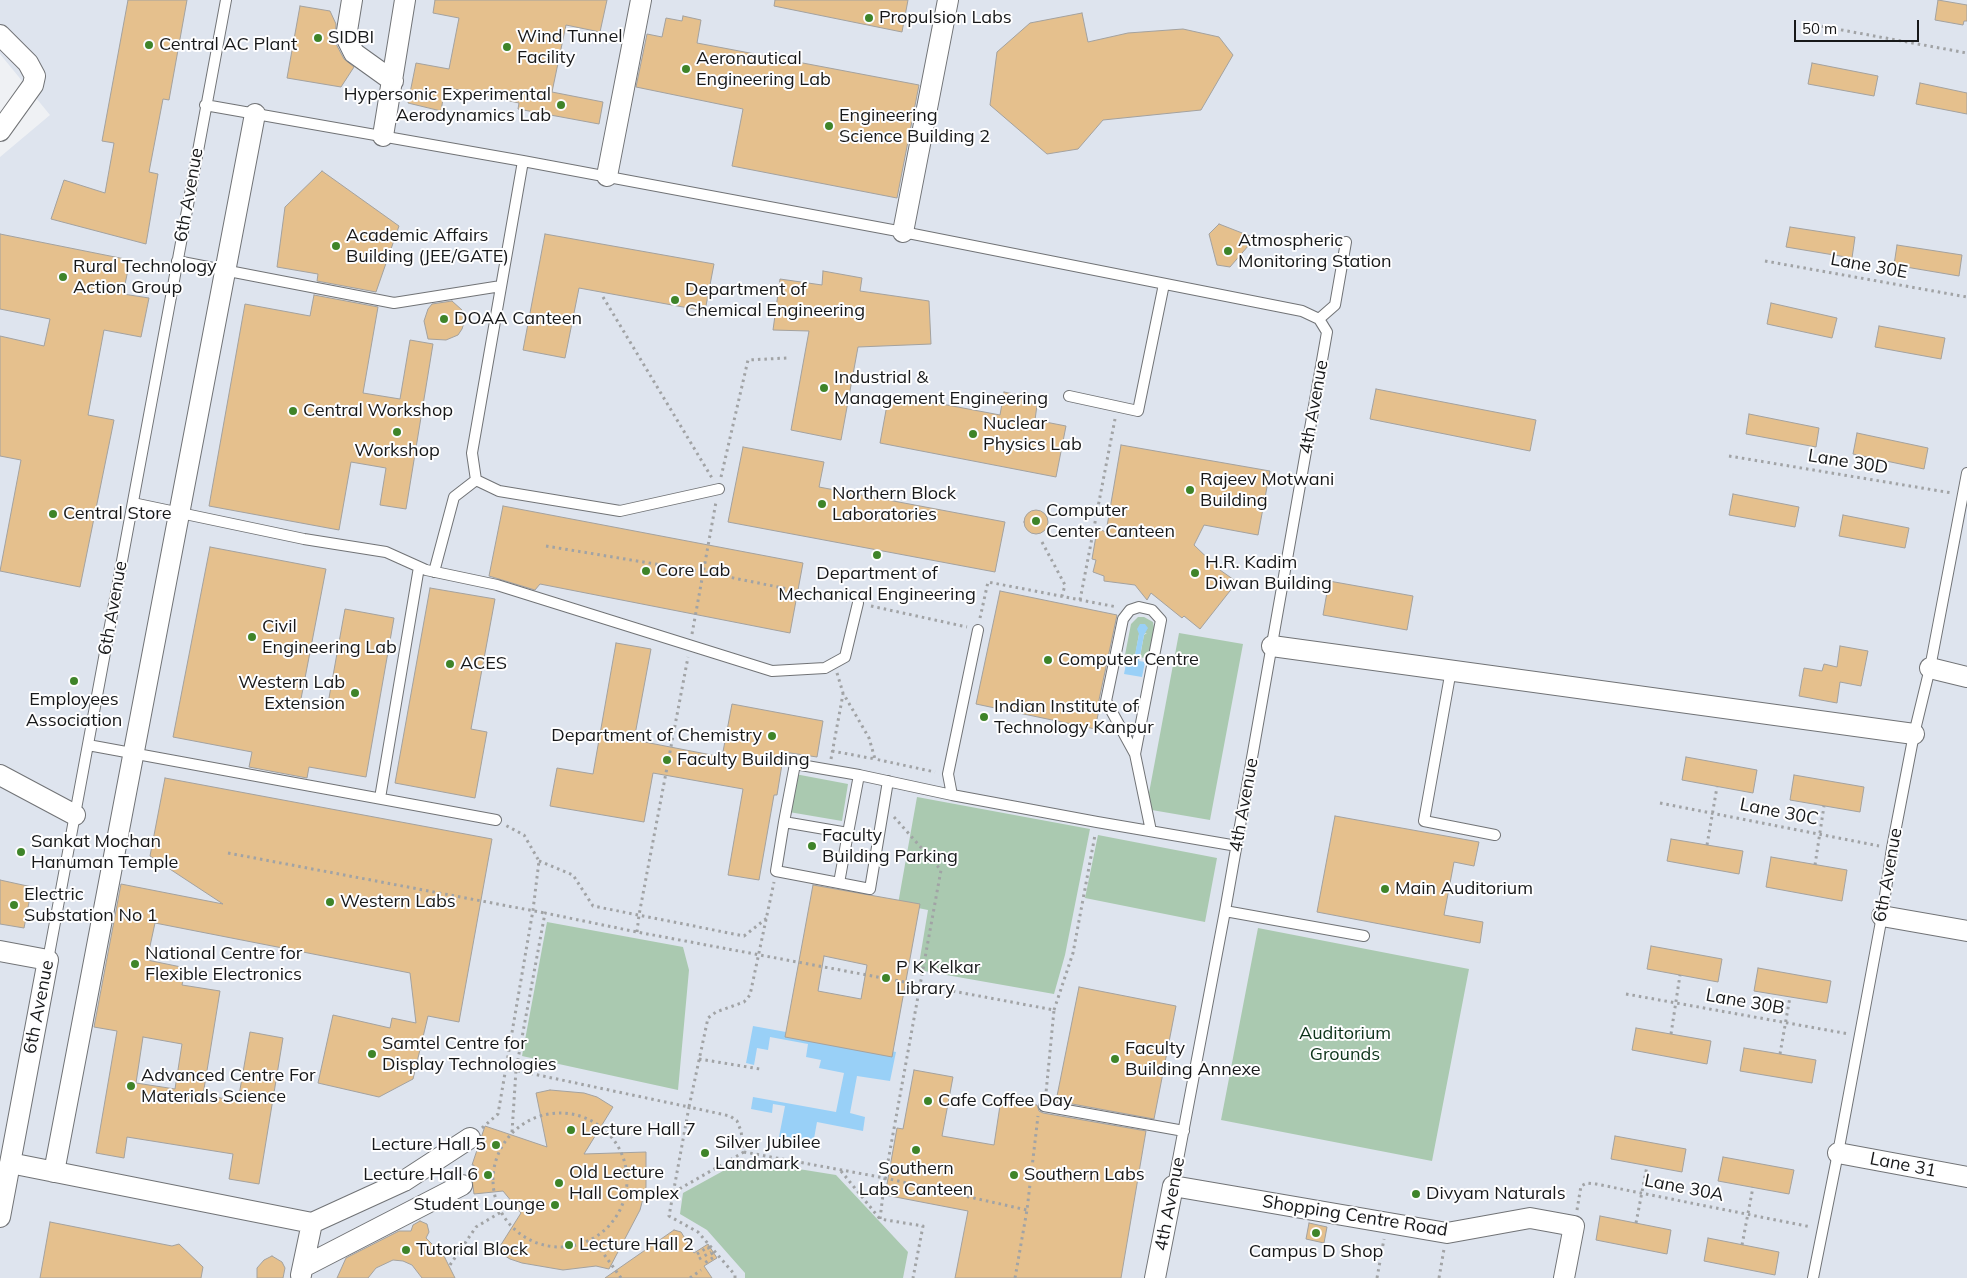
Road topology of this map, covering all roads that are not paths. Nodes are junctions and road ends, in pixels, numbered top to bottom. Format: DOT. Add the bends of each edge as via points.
graph roads {
  1 [pos="226,0"];
  2 [pos="352,0"];
  3 [pos="405,0"];
  4 [pos="641,0"];
  5 [pos="948,0"];
  6 [pos="0,35"];
  7 [pos="392,81"];
  8 [pos="205,105"];
  9 [pos="255,114"];
  10 [pos="0,131"];
  11 [pos="383,136"];
  12 [pos="524,161"];
  13 [pos="607,176"];
  14 [pos="903,232"];
  15 [pos="1346,242"];
  16 [pos="177,261"];
  17 [pos="225,270"];
  18 [pos="1164,284"];
  19 [pos="501,286"];
  20 [pos="1319,319"];
  21 [pos="1069,396"];
  22 [pos="1967,473"];
  23 [pos="476,480"];
  24 [pos="719,489"];
  25 [pos="133,503"];
  26 [pos="179,513"];
  27 [pos="419,567"];
  28 [pos="434,572"];
  29 [pos="858,603"];
  30 [pos="978,630"];
  31 [pos="1272,646"];
  32 [pos="1930,668"];
  33 [pos="1451,670"];
  34 [pos="1967,677"];
  35 [pos="1914,734"];
  36 [pos="88,744"];
  37 [pos="132,752"];
  38 [pos="1135,754"];
  39 [pos="0,775"];
  40 [pos="858,775"];
  41 [pos="888,780"];
  42 [pos="952,795"];
  43 [pos="380,798"];
  44 [pos="75,815"];
  45 [pos="496,820"];
  46 [pos="784,822"];
  47 [pos="1151,831"];
  48 [pos="848,833"];
  49 [pos="1496,835"];
  50 [pos="1237,846"];
  51 [pos="839,883"];
  52 [pos="1225,911"];
  53 [pos="1882,916"];
  54 [pos="1967,931"];
  55 [pos="1364,936"];
  56 [pos="0,950"];
  57 [pos="48,960"];
  58 [pos="1044,1106"];
  59 [pos="1184,1131"];
  60 [pos="470,1138"];
  61 [pos="1838,1153"];
  62 [pos="10,1163"];
  63 [pos="54,1172"];
  64 [pos="1967,1177"];
  65 [pos="462,1185"];
  66 [pos="1173,1186"];
  67 [pos="0,1217"];
  68 [pos="312,1223"];
  69 [pos="302,1272"];
  70 [pos="1155,1278"];
  71 [pos="1564,1278"];
  72 [pos="1813,1278"];
  1 -- 8 [label="lane, 6th Avenue"];
  2 -- 7 [label="street" via="346,37 354,53"];
  3 -- 7 [label="street"];
  4 -- 13 [label="street"];
  5 -- 14 [label="street"];
  6 -- 10 [label="street" via="28,63 35,76 33,85"];
  7 -- 11 [label="street"];
  8 -- 9 [label="lane"];
  8 -- 16 [label="lane, 6th Avenue"];
  9 -- 11 [label="lane"];
  9 -- 17 [label="street"];
  11 -- 12 [label="lane"];
  12 -- 13 [label="lane"];
  12 -- 19 [label="lane"];
  13 -- 14 [label="lane"];
  14 -- 18 [label="lane"];
  15 -- 20 [label="lane" via="1335,305"];
  16 -- 17 [label="lane"];
  16 -- 25 [label="lane, 6th Avenue"];
  17 -- 19 [label="lane" via="394,302"];
  17 -- 26 [label="street"];
  18 -- 20 [label="lane" via="1302,312"];
  18 -- 21 [label="lane" via="1138,410"];
  19 -- 23 [label="lane" via="472,453"];
  20 -- 31 [label="lane, 4th Avenue" via="1327,332"];
  22 -- 32 [label="lane, 6th Avenue"];
  23 -- 24 [label="lane" via="498,491 620,511"];
  23 -- 28 [label="lane" via="454,497"];
  25 -- 26 [label="lane"];
  25 -- 36 [label="lane, 6th Avenue"];
  26 -- 27 [label="lane" via="386,552"];
  26 -- 37 [label="street"];
  27 -- 28 [label="lane"];
  27 -- 43 [label="lane"];
  28 -- 29 [label="lane" via="497,585 772,671 825,668 845,657"];
  30 -- 42 [label="lane" via="948,774"];
  31 -- 33 [label="street"];
  31 -- 50 [label="lane, 4th Avenue"];
  32 -- 34 [label="street"];
  32 -- 35 [label="lane, 6th Avenue"];
  33 -- 35 [label="street"];
  33 -- 49 [label="lane" via="1424,822"];
  35 -- 53 [label="lane, 6th Avenue"];
  36 -- 37 [label="lane"];
  36 -- 44 [label="lane, 6th Avenue"];
  37 -- 43 [label="lane"];
  37 -- 63 [label="street"];
  38 -- 38 [label="lane" via="1161,620 1152,610 1139,607 1130,610 1123,619 1106,701"];
  38 -- 47 [label="lane"];
  39 -- 44 [label="street"];
  40 -- 41 [label="lane"];
  40 -- 46 [label="lane" via="795,764"];
  40 -- 48 [label="lane"];
  41 -- 42 [label="lane"];
  41 -- 51 [label="lane" via="870,889"];
  42 -- 47 [label="lane"];
  43 -- 45 [label="lane"];
  44 -- 57 [label="lane, 6th Avenue"];
  46 -- 48 [label="lane"];
  46 -- 51 [label="lane" via="776,871"];
  47 -- 50 [label="lane"];
  48 -- 51 [label="lane"];
  50 -- 52 [label="lane, 4th Avenue"];
  52 -- 55 [label="lane"];
  52 -- 59 [label="lane, 4th Avenue"];
  53 -- 54 [label="street"];
  53 -- 61 [label="lane, 6th Avenue"];
  56 -- 57 [label="street"];
  57 -- 62 [label="street, 6th Avenue"];
  58 -- 59 [label="lane"];
  59 -- 66 [label="lane, 4th Avenue"];
  60 -- 68 [label="street" via="404,1181"];
  61 -- 64 [label="street, Lane 31"];
  61 -- 72 [label="lane, 6th Avenue"];
  62 -- 63 [label="street"];
  62 -- 67 [label="street, 6th Avenue"];
  63 -- 68 [label="street"];
  65 -- 69 [label="street"];
  66 -- 70 [label="street, 4th Avenue"];
  66 -- 71 [label="street, Shopping Centre Road" via="1447,1233 1530,1218 1574,1226"];
  68 -- 69 [label="street"];
}
